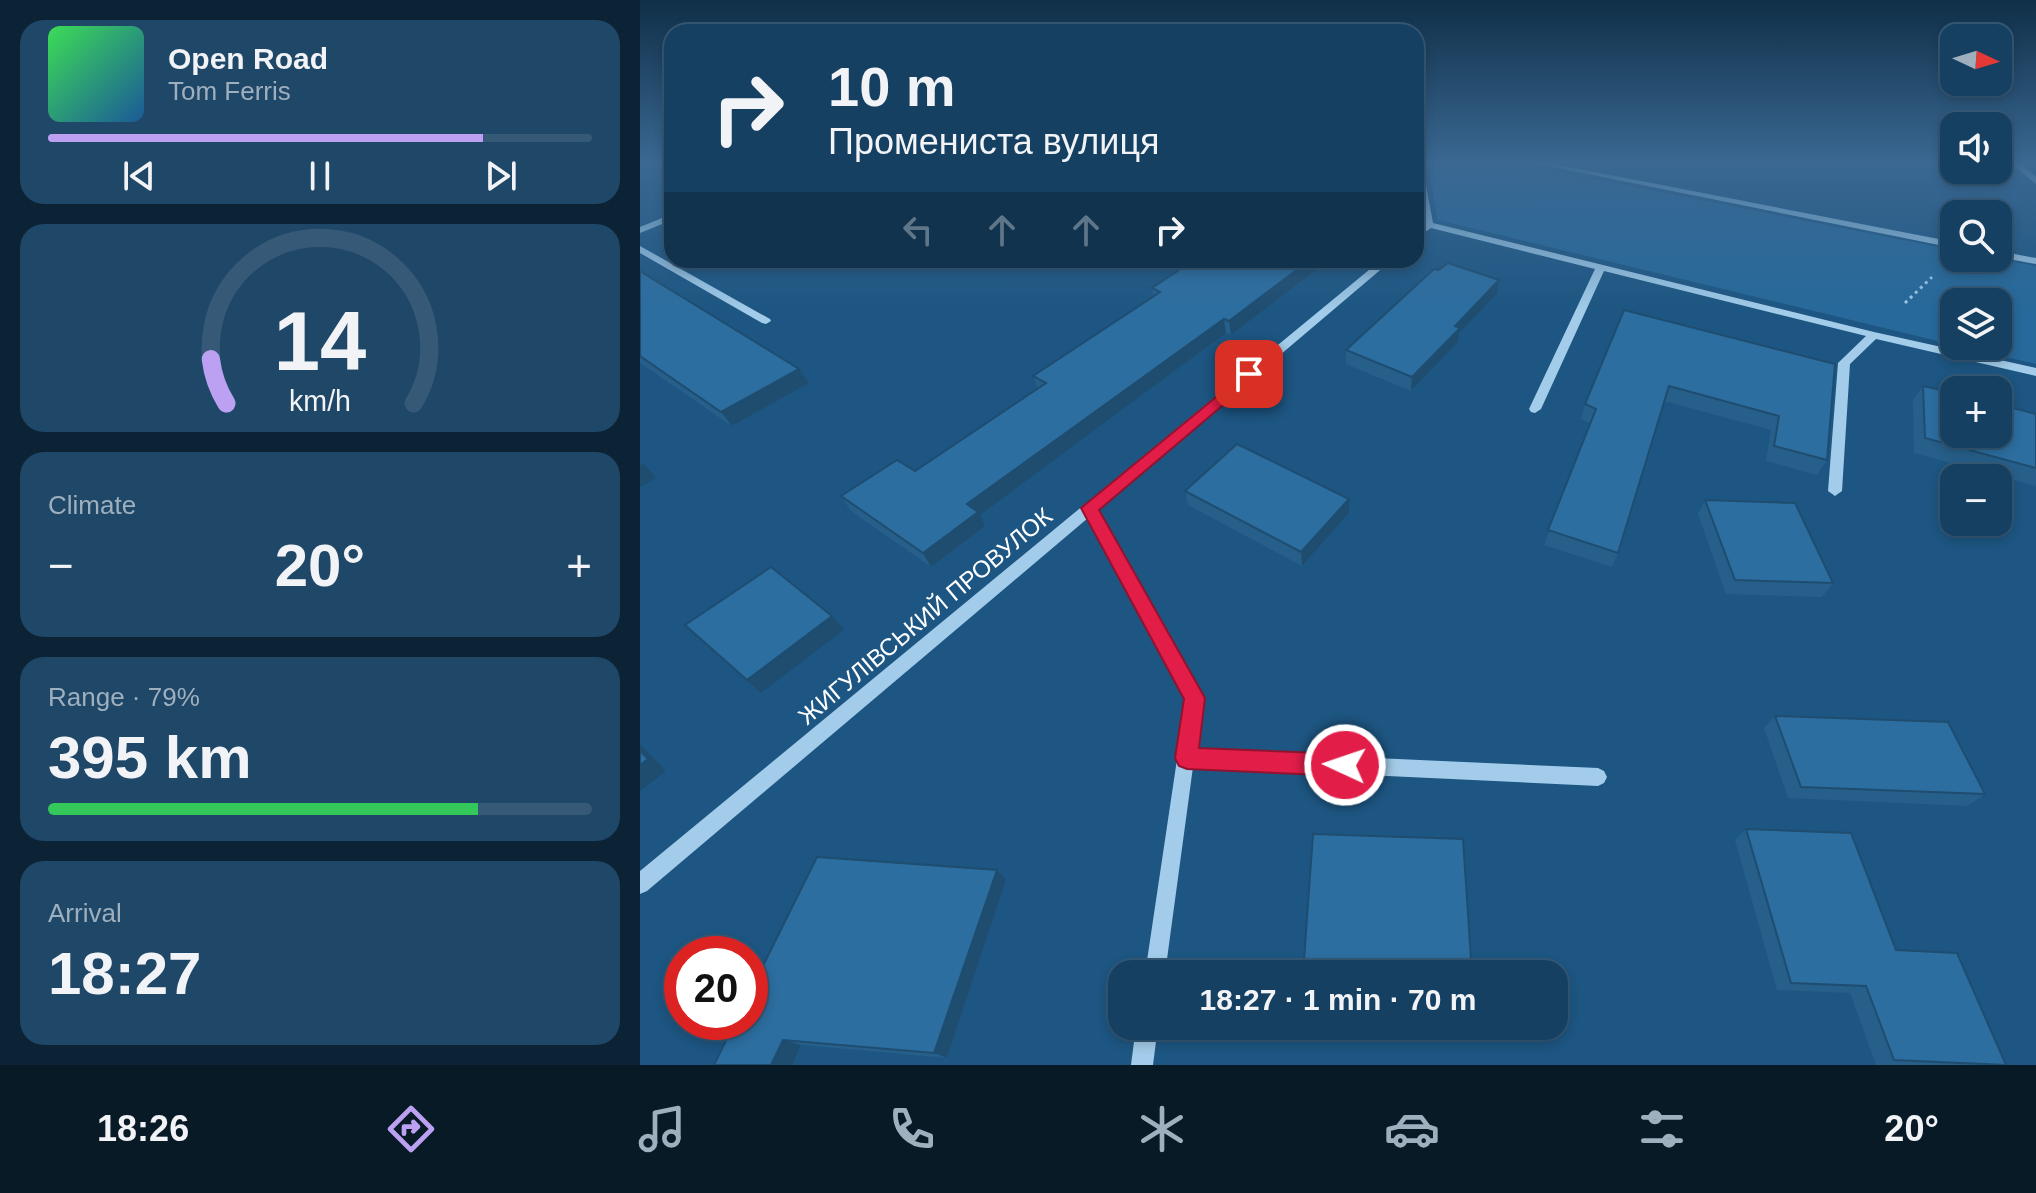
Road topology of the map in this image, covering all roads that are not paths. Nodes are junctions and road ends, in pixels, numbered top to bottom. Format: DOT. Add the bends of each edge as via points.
graph roads {
  1 [pos="1427,213"];
  2 [pos="1790,213"];
  3 [pos="664,220"];
  4 [pos="1424,223"];
  5 [pos="1429,225"];
  6 [pos="1424,229"];
  7 [pos="640,230"];
  8 [pos="1940,242"];
  9 [pos="640,249"];
  10 [pos="2012,257"];
  11 [pos="2036,261"];
  12 [pos="664,263"];
  13 [pos="1601,267"];
  14 [pos="673,268"];
  15 [pos="1377,268"];
  16 [pos="766,321"];
  17 [pos="1874,335"];
  18 [pos="2036,372"];
  19 [pos="1535,409"];
  20 [pos="1835,491"];
  21 [pos="1089,508"];
  22 [pos="1187,758"];
  23 [pos="1598,777"];
  24 [pos="640,884"];
  25 [pos="1157,960"];
  26 [pos="1145,1040"];
  27 [pos="1142,1065"];
  1 -- 5 [label="street"];
  2 -- 8 [label="street"];
  3 -- 7 [label="street"];
  4 -- 5 [label="street"];
  5 -- 6 [label="street"];
  5 -- 13 [label="street"];
  9 -- 12 [label="street"];
  10 -- 11 [label="street"];
  13 -- 17 [label="street"];
  13 -- 19 [label="street"];
  14 -- 16 [label="street"];
  15 -- 21 [label="street, ЖИГУЛІВСЬКИЙ ПРОВУЛОК"];
  17 -- 18 [label="street"];
  17 -- 20 [label="street" via="1844,363"];
  21 -- 22 [label="street" via="1194,698"];
  21 -- 24 [label="street, ЖИГУЛІВСЬКИЙ ПРОВУЛОК"];
  22 -- 23 [label="street"];
  22 -- 25 [label="street"];
  26 -- 27 [label="street"];
}
